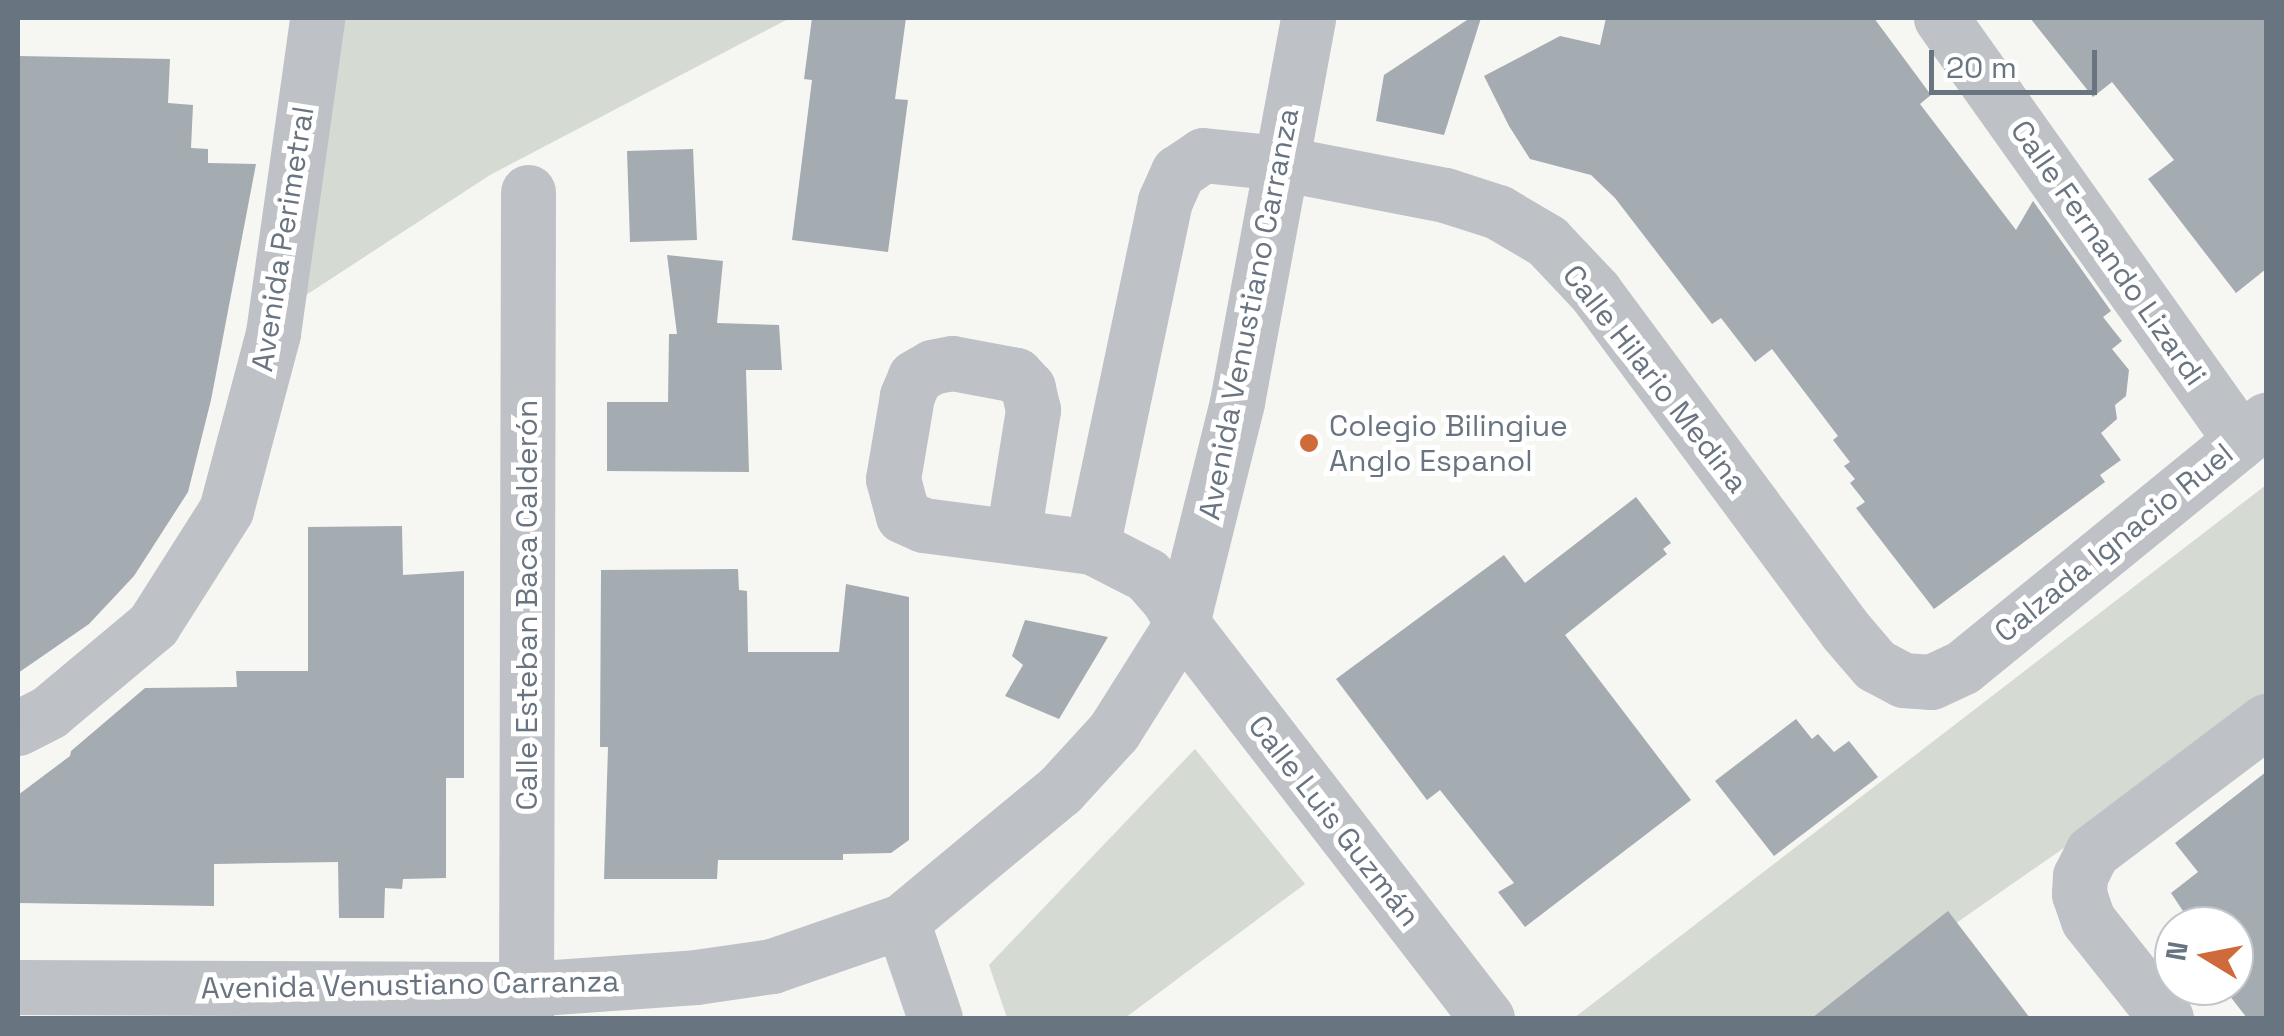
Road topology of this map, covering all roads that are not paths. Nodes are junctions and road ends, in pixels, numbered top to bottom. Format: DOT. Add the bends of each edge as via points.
graph roads {
  1 [pos="317,18"];
  2 [pos="1308,18"];
  3 [pos="1941,18"];
  4 [pos="1280,163"];
  5 [pos="528,192"];
  6 [pos="2254,430"];
  7 [pos="1013,535"];
  8 [pos="1092,548"];
  9 [pos="1182,623"];
  10 [pos="1963,667"];
  11 [pos="2266,721"];
  12 [pos="18,728"];
  13 [pos="902,922"];
  14 [pos="18,988"];
  15 [pos="526,1004"];
  16 [pos="936,1018"];
  17 [pos="1487,1018"];
  18 [pos="2166,1018"];
  1 -- 12 [label="street, Avenida Perimetral" via="272,333 226,510 153,625 49,712"];
  2 -- 4 [label="street, Avenida Venustiano Carranza"];
  3 -- 6 [label="street, Calle Fernando Lizardi"];
  4 -- 8 [label="street, Calle Hilario Medina" via="1203,155 1178,172 1165,202"];
  4 -- 9 [label="street, Avenida Venustiano Carranza" via="1238,402"];
  4 -- 10 [label="street, Calle Hilario Medina" via="1446,195 1498,212 1547,241 1595,292 1875,665 1903,680 1930,682"];
  5 -- 15 [label="street, Calle Esteban Baca Calderón"];
  6 -- 10 [label="street, Calzada Ignacio Ruel"];
  7 -- 8 [label="street, Calle Luis Guzmán"];
  8 -- 9 [label="street, Calle Luis Guzmán" via="1147,576"];
  9 -- 13 [label="street, Avenida Venustiano Carranza" via="1114,731 1060,790"];
  9 -- 17 [label="street, Calle Luis Guzmán"];
  11 -- 18 [label="street" via="2092,852 2080,876 2088,920"];
  13 -- 15 [label="street, Avenida Venustiano Carranza" via="772,966"];
  13 -- 16 [label="street"];
  14 -- 15 [label="street, Avenida Venustiano Carranza"];
}
